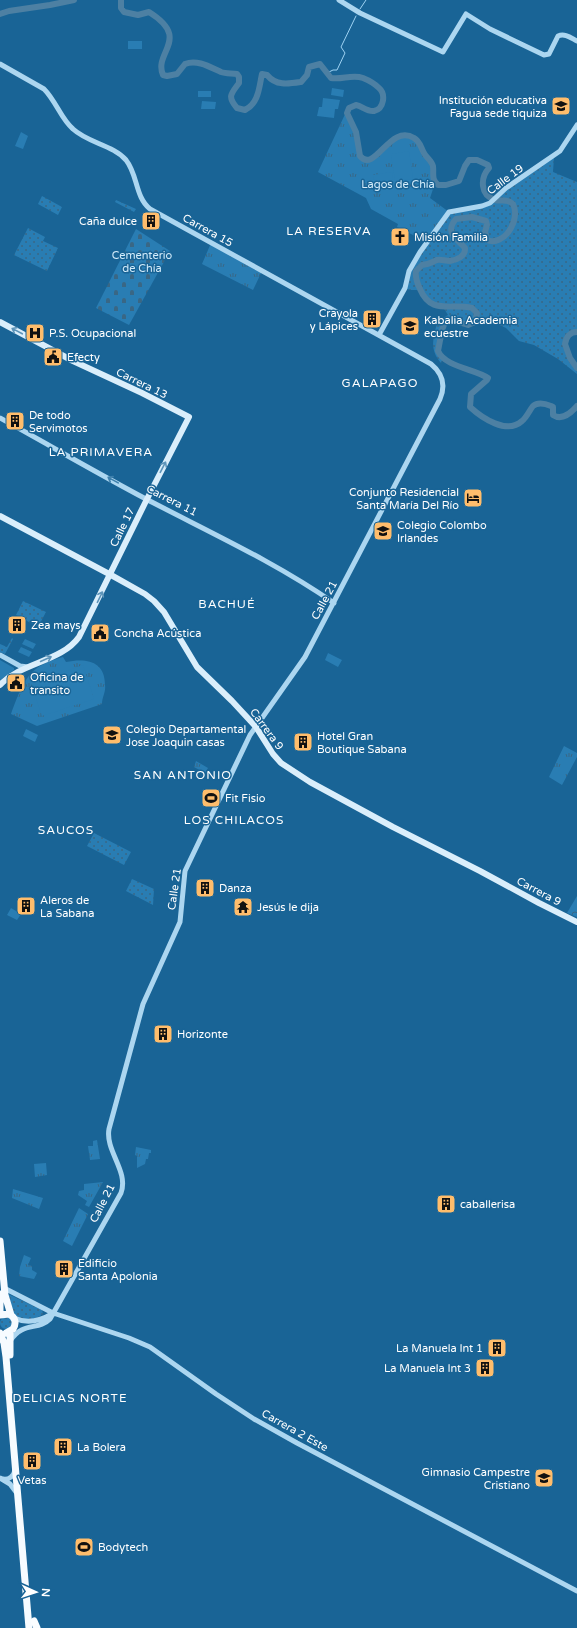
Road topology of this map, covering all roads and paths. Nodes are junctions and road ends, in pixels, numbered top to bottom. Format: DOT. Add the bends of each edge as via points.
graph roads {
  1 [pos="339,0"];
  2 [pos="577,41"];
  3 [pos="0,64"];
  4 [pos="577,125"];
  5 [pos="0,322"];
  6 [pos="379,335"];
  7 [pos="442,379"];
  8 [pos="0,418"];
  9 [pos="189,418"];
  10 [pos="147,499"];
  11 [pos="0,516"];
  12 [pos="111,575"];
  13 [pos="334,603"];
  14 [pos="0,656"];
  15 [pos="28,667"];
  16 [pos="16,672"];
  17 [pos="0,685"];
  18 [pos="256,727"];
  19 [pos="577,922"];
  20 [pos="0,1241"];
  21 [pos="2,1289"];
  22 [pos="41,1307"];
  23 [pos="0,1311"];
  24 [pos="53,1313"];
  25 [pos="0,1315"];
  26 [pos="12,1316"];
  27 [pos="39,1320"];
  28 [pos="0,1332"];
  29 [pos="10,1332"];
  30 [pos="10,1342"];
  31 [pos="15,1468"];
  32 [pos="1,1478"];
  33 [pos="18,1496"];
  34 [pos="577,1591"];
  35 [pos="35,1626"];
  36 [pos="29,1628"];
  1 -- 2 [label="street" via="360,13 443,52 466,14 490,29 546,55 560,35 564,34"];
  3 -- 6 [label="street, Carrera 15" via="50,95 74,130 124,157 131,168 143,203 150,210"];
  4 -- 6 [label="street, Calle 19" via="554,157 498,194 490,203 449,212 409,271 405,288"];
  9 -- 5 [label="main road, Carrera 13, one-way" via="72,361"];
  6 -- 7 [label="street, Carrera 15" via="431,364"];
  7 -- 13 [label="street, Calle 21" via="443,390 440,399"];
  10 -- 8 [label="street, Carrera 11, one-way"];
  10 -- 9 [label="main road, Calle 17, one-way"];
  10 -- 12 [label="main road, Calle 17"];
  10 -- 13 [label="street, Carrera 11" via="276,566"];
  11 -- 12 [label="main road, Carrera 9"];
  15 -- 12 [label="main road, Calle 17, one-way" via="73,645 83,632"];
  12 -- 18 [label="main road, Carrera 9" via="158,604 197,667"];
  13 -- 18 [label="street, Calle 21" via="301,662"];
  14 -- 15 [label="street"];
  14 -- 16 [label="street" via="16,666"];
  15 -- 16 [label="main road"];
  16 -- 17 [label="main road"];
  18 -- 19 [label="main road, Carrera 9" via="276,758 310,782"];
  18 -- 24 [label="street, Calle 21" via="184,871 180,922 143,1004 126,1062 108,1132 122,1177 123,1189"];
  20 -- 21 [label="main road"];
  21 -- 22 [label="street, Carrera 2 Este"];
  21 -- 23 [label="main road"];
  21 -- 26 [label="main road"];
  22 -- 24 [label="street, Carrera 2 Este"];
  22 -- 27 [label="street" via="44,1314"];
  24 -- 27 [label="street"];
  24 -- 30 [label="street, Calle 21" via="45,1323 20,1330"];
  24 -- 34 [label="street, Carrera 2 Este" via="150,1347 254,1419"];
  25 -- 26 [label="main road" via="7,1313"];
  26 -- 27 [label="street" via="24,1321"];
  26 -- 29 [label="main road" via="15,1326"];
  28 -- 29 [label="main road"];
  28 -- 31 [label="main road" via="5,1350"];
  29 -- 30 [label="main road"];
  30 -- 35 [label="main road"];
  31 -- 32 [label="street" via="9,1479"];
  31 -- 33 [label="main road"];
  32 -- 33 [label="street" via="14,1487"];
  33 -- 36 [label="main road"];
}
